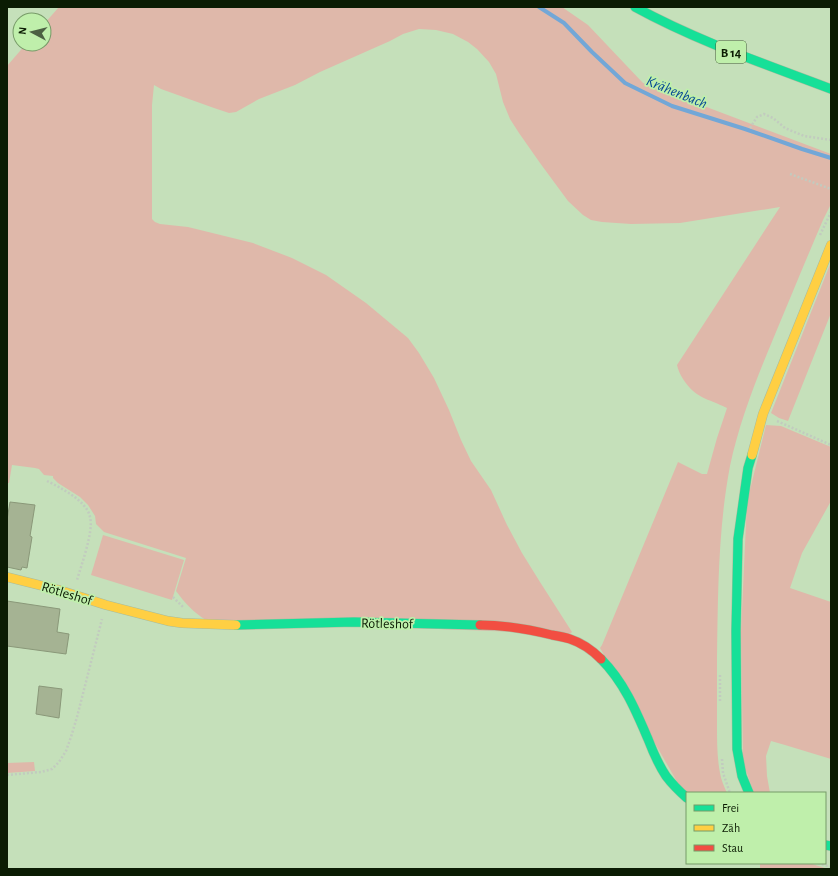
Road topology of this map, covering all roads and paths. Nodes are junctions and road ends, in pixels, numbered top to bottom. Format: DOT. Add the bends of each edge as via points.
graph roads {
  1 [pos="635,7"];
  2 [pos="831,89"];
  3 [pos="750,128"];
  4 [pos="831,140"];
  5 [pos="790,174"];
  6 [pos="831,189"];
  7 [pos="831,245"];
  8 [pos="763,414"];
  9 [pos="831,445"];
  10 [pos="47,481"];
  11 [pos="7,577"];
  12 [pos="73,594"];
  13 [pos="106,605"];
  14 [pos="7,775"];
  15 [pos="749,792"];
  16 [pos="686,797"];
  17 [pos="821,864"];
  18 [pos="831,867"];
  1 -- 2 [label="street, B 14" via="721,48"];
  3 -- 4 [label="path" via="757,117 764,114 785,128 804,136"];
  5 -- 6 [label="path"];
  7 -- 8 [label="street"];
  8 -- 9 [label="path"];
  8 -- 15 [label="street" via="748,468 738,539 738,749 742,776"];
  10 -- 12 [label="path" via="79,500 90,517 91,528"];
  11 -- 12 [label="street, Rötleshof"];
  12 -- 13 [label="street, Rötleshof"];
  13 -- 14 [label="path" via="66,751 52,769"];
  13 -- 16 [label="street, Rötleshof" via="182,623 238,625 354,622 491,625 570,638 594,652 616,677 632,703 658,763 673,785"];
  17 -- 18 [label="path"];
}
